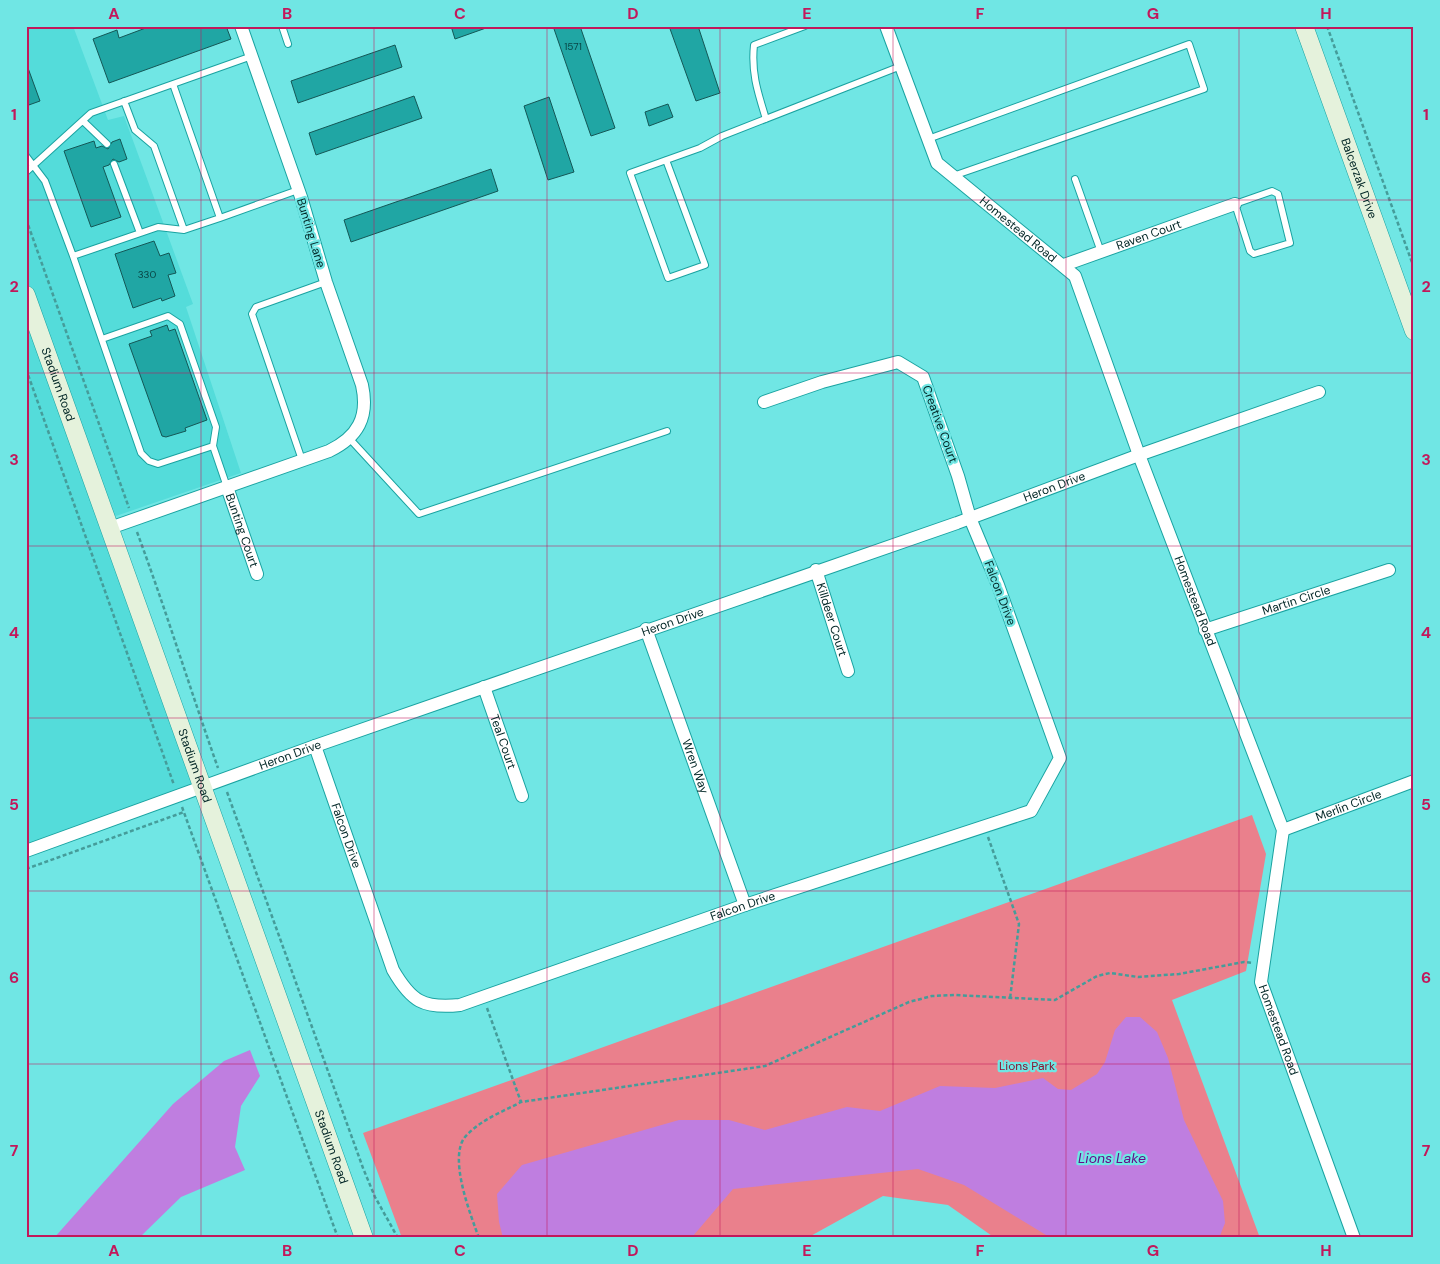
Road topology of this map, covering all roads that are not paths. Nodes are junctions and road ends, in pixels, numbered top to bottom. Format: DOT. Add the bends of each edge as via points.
graph roads {
  1 [pos="241,26"];
  2 [pos="282,26"];
  3 [pos="805,26"];
  4 [pos="886,26"];
  5 [pos="1304,26"];
  6 [pos="288,44"];
  7 [pos="252,56"];
  8 [pos="901,66"];
  9 [pos="173,84"];
  10 [pos="124,101"];
  11 [pos="766,119"];
  12 [pos="83,121"];
  13 [pos="928,139"];
  14 [pos="107,144"];
  15 [pos="26,156"];
  16 [pos="666,160"];
  17 [pos="114,164"];
  18 [pos="34,165"];
  19 [pos="26,172"];
  20 [pos="952,176"];
  21 [pos="1075,179"];
  22 [pos="298,190"];
  23 [pos="1234,204"];
  24 [pos="220,218"];
  25 [pos="184,230"];
  26 [pos="140,233"];
  27 [pos="1101,252"];
  28 [pos="73,256"];
  29 [pos="1064,266"];
  30 [pos="326,282"];
  31 [pos="26,295"];
  32 [pos="1414,331"];
  33 [pos="102,340"];
  34 [pos="1318,392"];
  35 [pos="764,402"];
  36 [pos="667,430"];
  37 [pos="349,438"];
  38 [pos="213,446"];
  39 [pos="1139,455"];
  40 [pos="302,460"];
  41 [pos="227,487"];
  42 [pos="970,518"];
  43 [pos="110,528"];
  44 [pos="816,570"];
  45 [pos="1389,570"];
  46 [pos="257,574"];
  47 [pos="646,629"];
  48 [pos="1205,630"];
  49 [pos="848,671"];
  50 [pos="484,687"];
  51 [pos="314,746"];
  52 [pos="1414,781"];
  53 [pos="202,787"];
  54 [pos="522,796"];
  55 [pos="1283,830"];
  56 [pos="26,851"];
  57 [pos="745,905"];
  58 [pos="364,1238"];
  59 [pos="1354,1238"];
  1 -- 7 [label="street, Bunting Lane"];
  2 -- 6 [label="lane"];
  3 -- 11 [label="lane" via="754,45 754,83"];
  4 -- 8 [label="street, Homestead Road"];
  5 -- 32 [label="street, Balcerzak Drive"];
  7 -- 9 [label="lane"];
  7 -- 22 [label="street, Bunting Lane"];
  8 -- 11 [label="lane"];
  8 -- 13 [label="street, Homestead Road"];
  9 -- 10 [label="lane"];
  9 -- 24 [label="lane"];
  10 -- 12 [label="lane" via="91,113"];
  10 -- 25 [label="lane" via="135,130 154,146"];
  11 -- 16 [label="lane"];
  12 -- 14 [label="lane"];
  12 -- 18 [label="lane"];
  13 -- 20 [label="street, Homestead Road" via="937,164"];
  13 -- 20 [label="lane" via="1189,44 1204,88"];
  15 -- 18 [label="lane"];
  16 -- 16 [label="lane" via="630,173 668,278 705,265"];
  17 -- 26 [label="lane"];
  18 -- 19 [label="lane"];
  18 -- 28 [label="lane" via="45,180"];
  20 -- 29 [label="street, Homestead Road"];
  21 -- 27 [label="lane"];
  22 -- 24 [label="lane"];
  22 -- 30 [label="street, Bunting Lane"];
  23 -- 23 [label="lane" via="1276,192 1290,243 1254,254 1250,251"];
  23 -- 27 [label="street, Raven Court"];
  24 -- 25 [label="lane"];
  25 -- 26 [label="lane" via="158,227"];
  26 -- 28 [label="lane"];
  27 -- 29 [label="street, Raven Court"];
  28 -- 33 [label="lane"];
  29 -- 39 [label="street, Homestead Road" via="1075,276"];
  30 -- 37 [label="street, Bunting Lane" via="365,400 364,414"];
  30 -- 40 [label="lane" via="256,307 252,314"];
  31 -- 43 [label="street, Stadium Road"];
  33 -- 38 [label="lane" via="145,458 158,464"];
  33 -- 38 [label="lane" via="168,316 180,324 216,427"];
  34 -- 39 [label="street, Heron Drive"];
  35 -- 42 [label="street, Creative Court" via="822,382 898,362 923,377"];
  36 -- 37 [label="lane" via="419,514"];
  37 -- 40 [label="street, Bunting Lane" via="328,451"];
  38 -- 41 [label="lane"];
  39 -- 42 [label="street, Heron Drive"];
  39 -- 48 [label="street, Homestead Road"];
  40 -- 41 [label="street, Bunting Lane"];
  41 -- 43 [label="street, Bunting Lane"];
  41 -- 46 [label="street, Bunting Court"];
  42 -- 44 [label="street, Heron Drive"];
  42 -- 57 [label="street, Falcon Drive" via="998,585 1060,758 1031,810"];
  43 -- 53 [label="street, Stadium Road"];
  44 -- 47 [label="street, Heron Drive"];
  44 -- 49 [label="street, Killdeer Court"];
  45 -- 48 [label="street, Martin Circle"];
  47 -- 50 [label="street, Heron Drive"];
  47 -- 57 [label="street, Wren Way"];
  48 -- 55 [label="street, Homestead Road"];
  50 -- 51 [label="street, Heron Drive"];
  50 -- 54 [label="street, Teal Court"];
  51 -- 53 [label="street, Heron Drive"];
  51 -- 57 [label="street, Falcon Drive" via="393,970 404,988 421,1003 438,1008 460,1005"];
  52 -- 55 [label="street, Merlin Circle"];
  53 -- 56 [label="street, Heron Drive"];
  53 -- 58 [label="street, Stadium Road"];
  55 -- 59 [label="street, Homestead Road" via="1261,982"];
}
